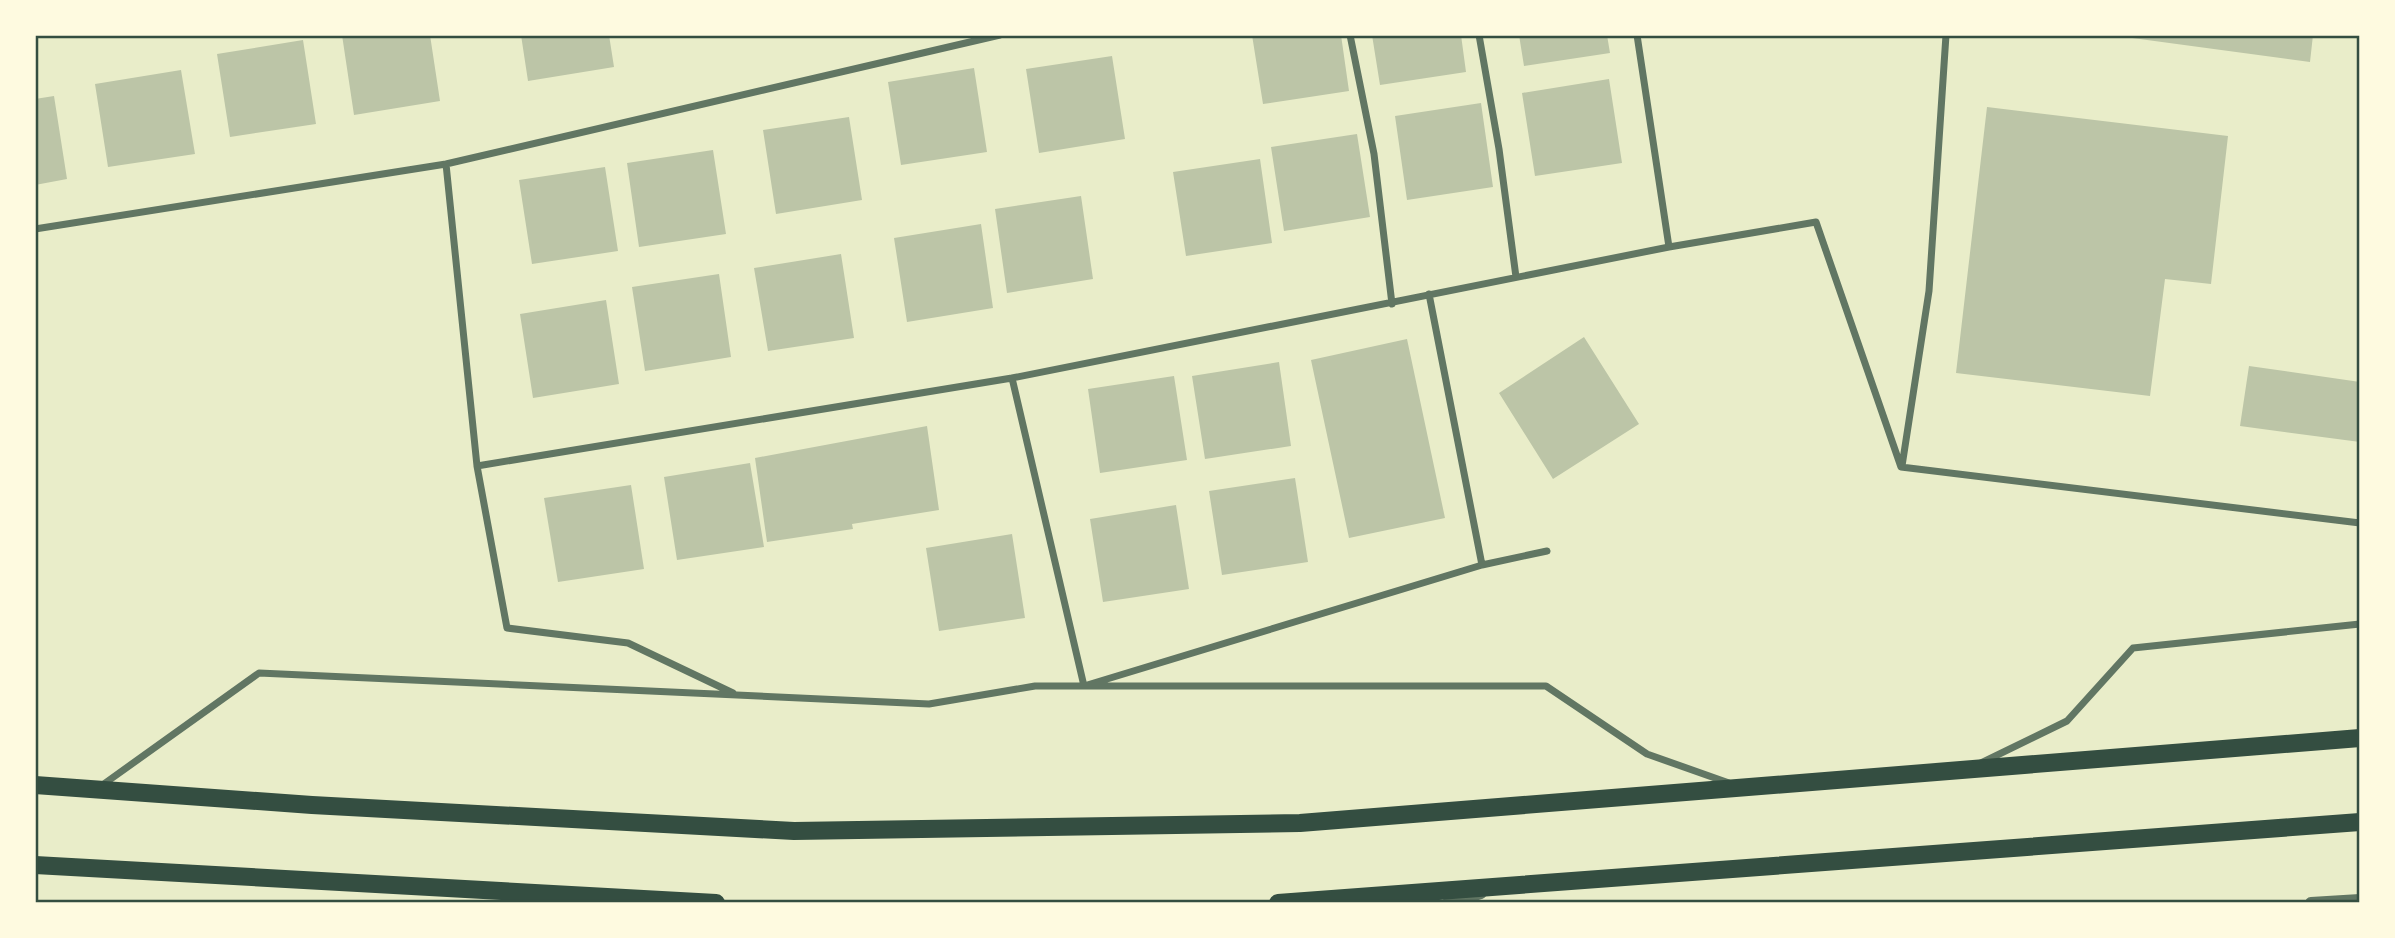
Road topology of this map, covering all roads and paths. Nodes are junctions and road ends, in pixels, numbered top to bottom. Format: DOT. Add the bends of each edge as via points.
graph roads {
  1 [pos="1000,35"];
  2 [pos="1350,35"];
  3 [pos="1479,35"];
  4 [pos="1637,35"];
  5 [pos="1946,35"];
  6 [pos="446,164"];
  7 [pos="35,229"];
  8 [pos="1669,247"];
  9 [pos="1516,277"];
  10 [pos="1429,294"];
  11 [pos="1392,304"];
  12 [pos="1012,378"];
  13 [pos="477,466"];
  14 [pos="1901,467"];
  15 [pos="2360,523"];
  16 [pos="1547,551"];
  17 [pos="1482,565"];
  18 [pos="2360,624"];
  19 [pos="1084,686"];
  20 [pos="736,695"];
  21 [pos="2360,738"];
  22 [pos="1968,769"];
  23 [pos="35,785"];
  24 [pos="1740,787"];
  25 [pos="97,789"];
  26 [pos="2360,822"];
  27 [pos="35,865"];
  28 [pos="1503,886"];
  29 [pos="2360,900"];
  30 [pos="716,903"];
  31 [pos="1278,903"];
  32 [pos="1448,903"];
  33 [pos="2311,903"];
  1 -- 6 [label="street"];
  2 -- 11 [label="street" via="1374,154"];
  3 -- 9 [label="street"];
  4 -- 8 [label="street"];
  5 -- 14 [label="street" via="1929,290"];
  6 -- 7 [label="street"];
  6 -- 13 [label="street"];
  8 -- 9 [label="street"];
  8 -- 14 [label="street" via="1815,222"];
  9 -- 10 [label="street"];
  10 -- 11 [label="street"];
  10 -- 17 [label="street"];
  11 -- 12 [label="street"];
  12 -- 13 [label="street"];
  12 -- 19 [label="street"];
  13 -- 20 [label="street" via="507,628 628,643"];
  14 -- 15 [label="street"];
  16 -- 17 [label="street"];
  17 -- 19 [label="street"];
  18 -- 22 [label="street" via="2133,648 2067,721"];
  19 -- 20 [label="street" via="1035,686 929,704"];
  19 -- 24 [label="street" via="1546,686 1647,754"];
  20 -- 25 [label="street" via="259,673"];
  21 -- 22 [label="main road"];
  22 -- 24 [label="main road"];
  23 -- 25 [label="main road"];
  24 -- 25 [label="main road" via="1300,823 794,831"];
  26 -- 28 [label="main road"];
  27 -- 30 [label="main road"];
  28 -- 31 [label="main road"];
  28 -- 32 [label="street"];
  29 -- 33 [label="street"];
}
